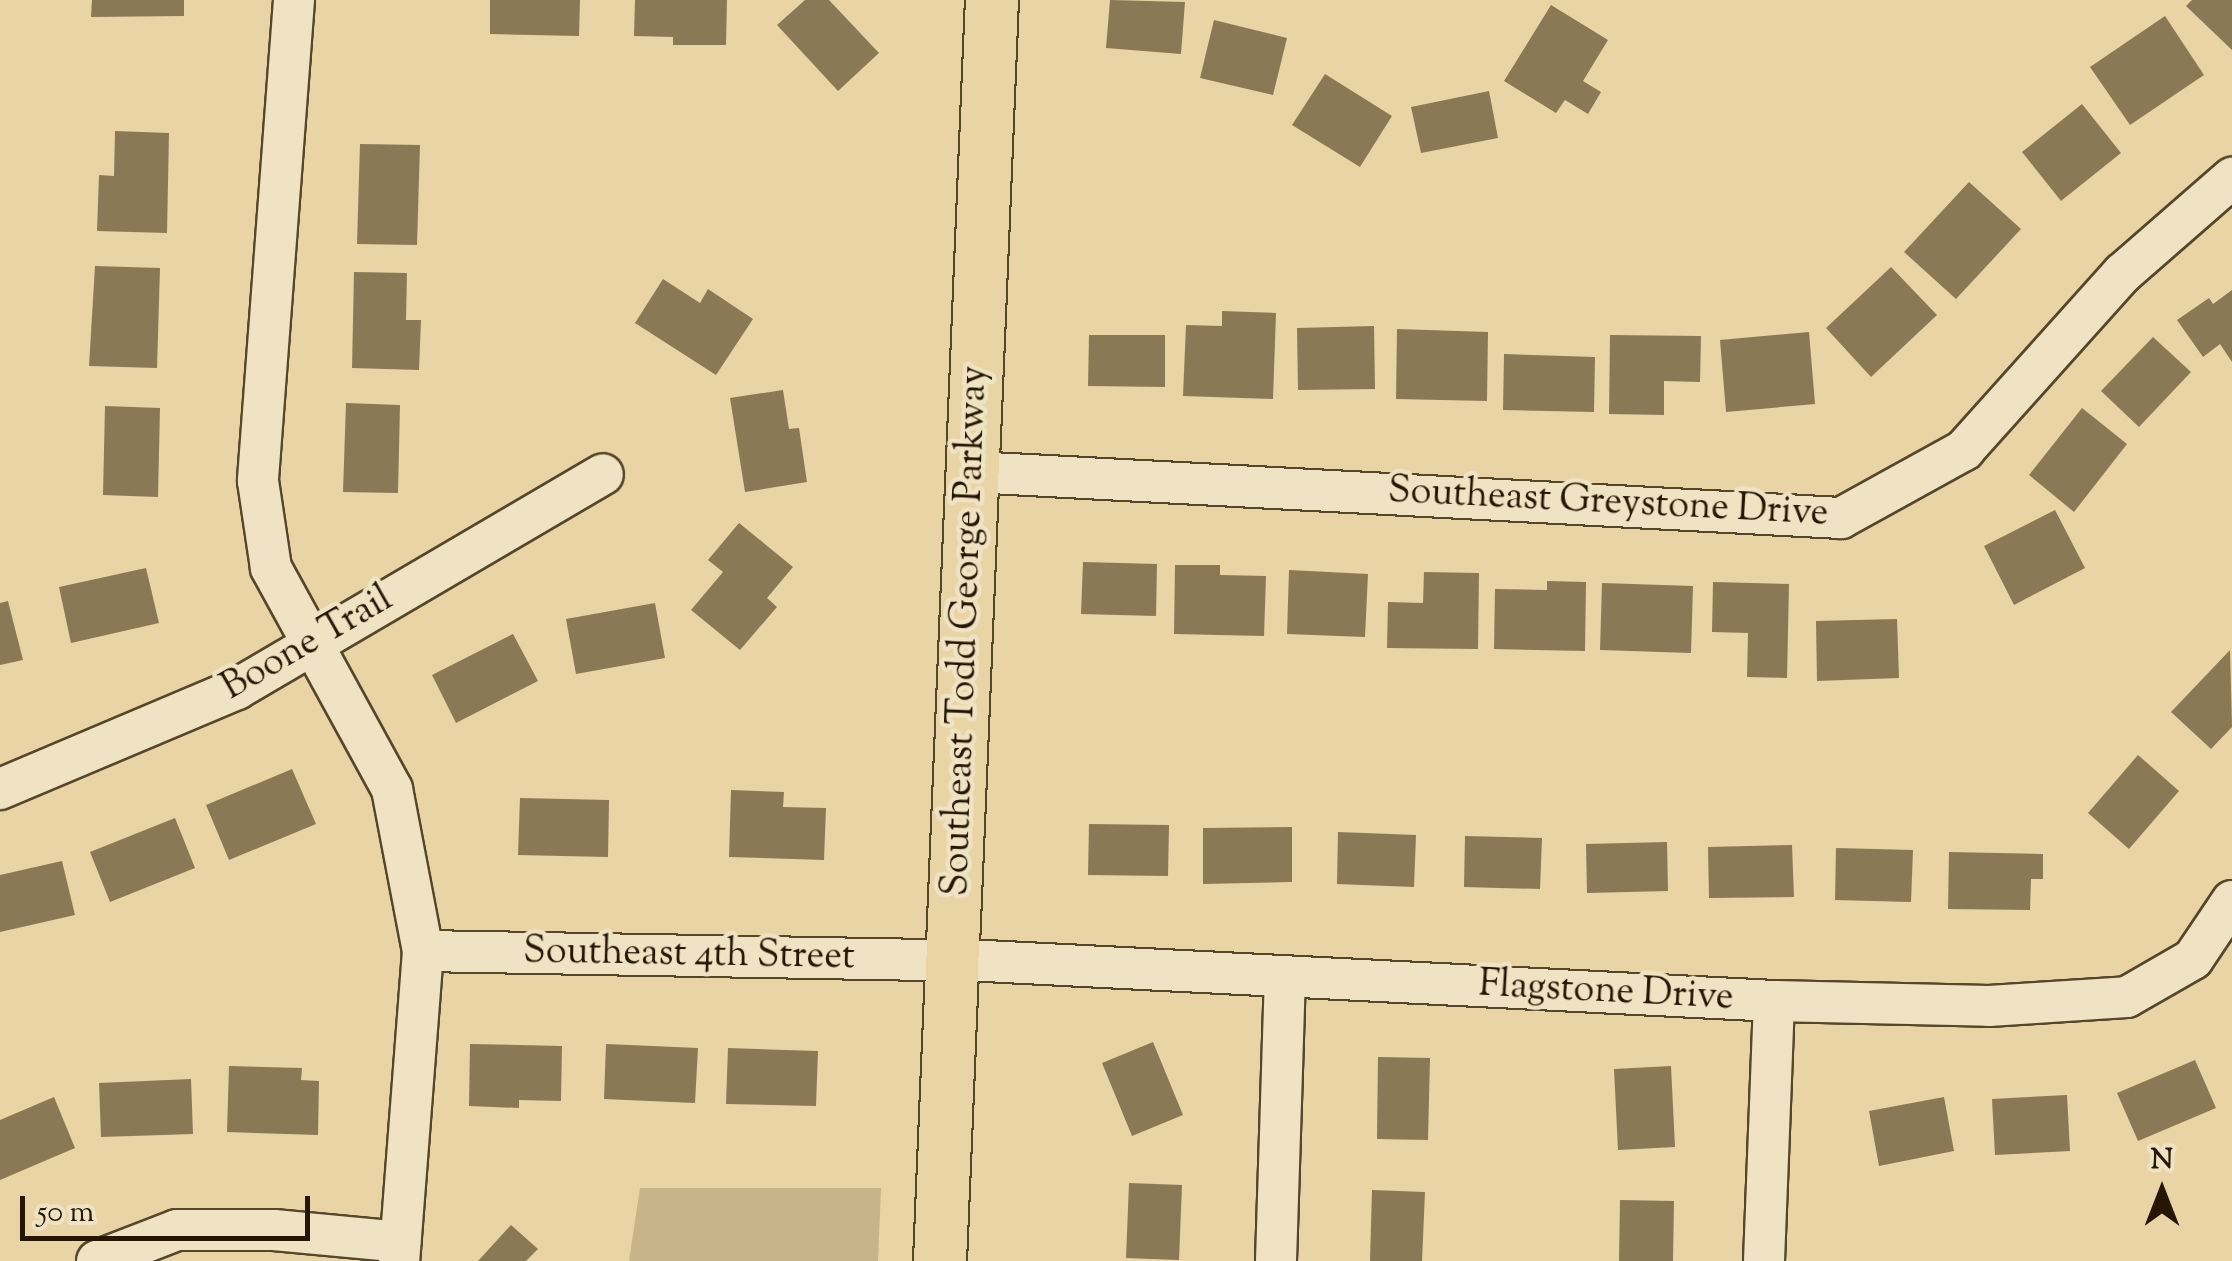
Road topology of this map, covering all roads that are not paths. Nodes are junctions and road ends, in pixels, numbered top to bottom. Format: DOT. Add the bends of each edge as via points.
graph roads {
  1 [pos="294,0"];
  2 [pos="992,0"];
  3 [pos="2232,178"];
  4 [pos="972,472"];
  5 [pos="603,474"];
  6 [pos="312,643"];
  7 [pos="0,789"];
  8 [pos="2232,901"];
  9 [pos="422,952"];
  10 [pos="970,961"];
  11 [pos="1285,976"];
  12 [pos="1774,1001"];
  13 [pos="399,1252"];
  14 [pos="97,1261"];
  15 [pos="940,1261"];
  16 [pos="1276,1261"];
  17 [pos="1764,1261"];
  1 -- 6 [label="street" via="258,481 271,568"];
  2 -- 4 [label="main road, Southeast Todd George Parkway"];
  3 -- 4 [label="street, Southeast Greystone Drive" via="2124,273 1964,450 1841,518"];
  4 -- 10 [label="main road, Southeast Todd George Parkway"];
  5 -- 6 [label="street, Boone Trail"];
  6 -- 7 [label="street, Boone Trail" via="237,689"];
  6 -- 9 [label="street" via="392,789"];
  8 -- 12 [label="street, Flagstone Drive" via="2192,959 2127,997 1989,1006"];
  9 -- 10 [label="street, Southeast 4th Street"];
  9 -- 13 [label="street"];
  10 -- 11 [label="street, Flagstone Drive"];
  10 -- 15 [label="main road, Southeast Todd George Parkway"];
  11 -- 12 [label="street, Flagstone Drive"];
  11 -- 16 [label="street"];
  12 -- 17 [label="street"];
  13 -- 14 [label="street" via="274,1230 177,1230"];
}
